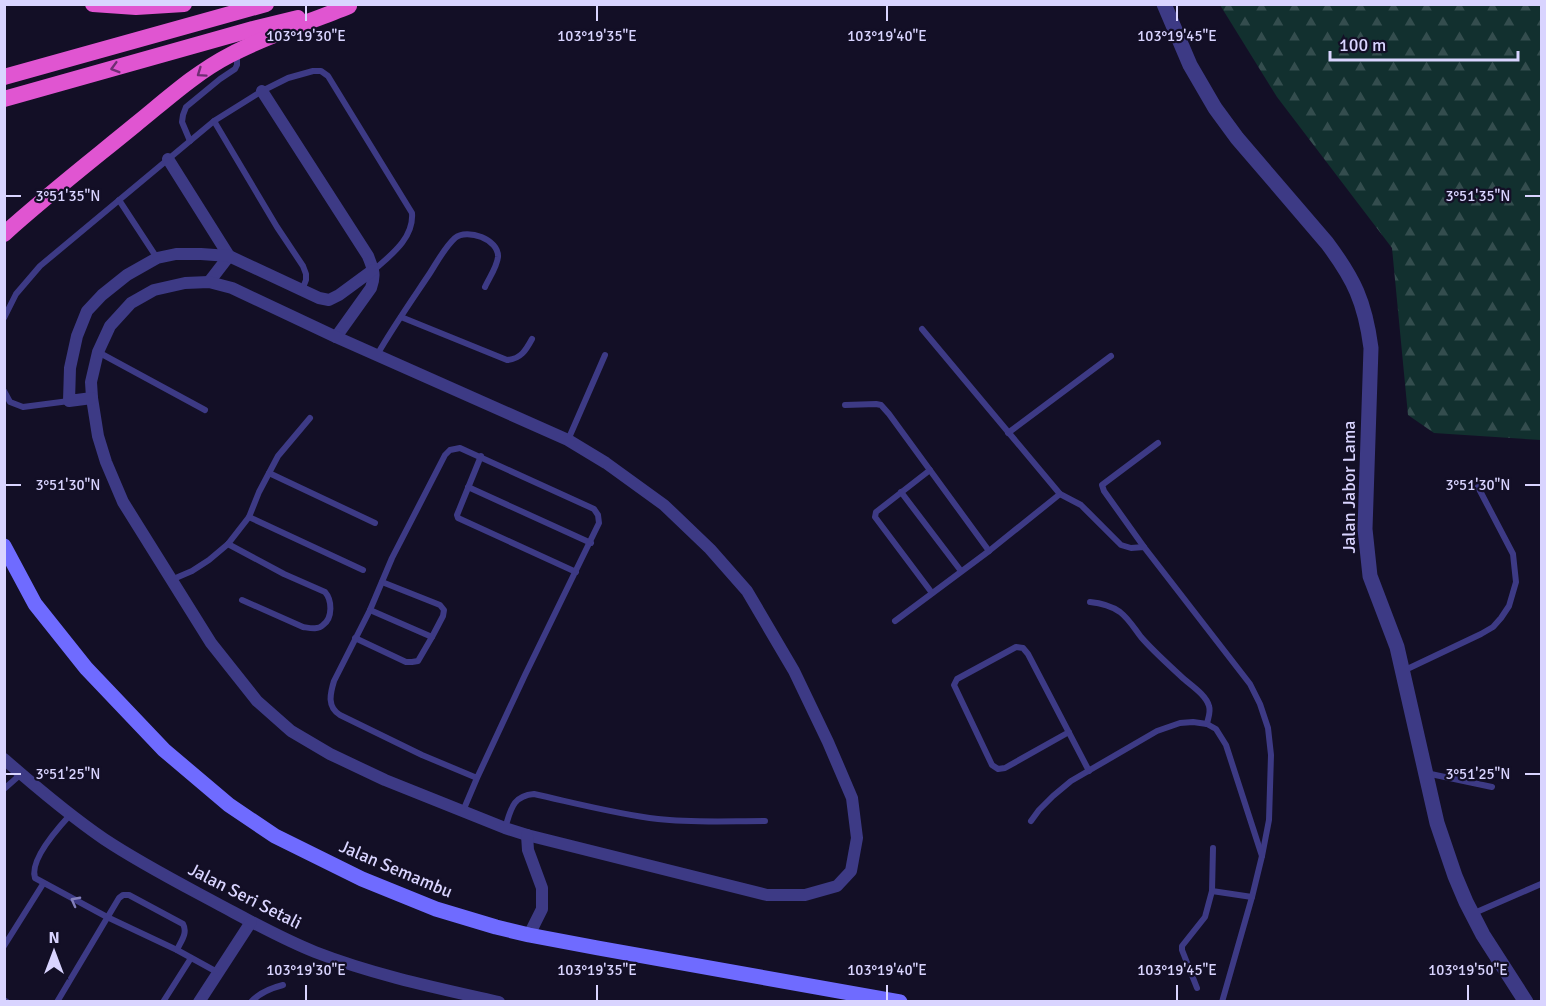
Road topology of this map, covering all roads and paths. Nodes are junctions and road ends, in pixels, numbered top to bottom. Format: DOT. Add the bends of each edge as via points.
graph roads {
  1 [pos="93,4"];
  2 [pos="184,4"];
  3 [pos="266,4"];
  4 [pos="1164,4"];
  5 [pos="352,5"];
  6 [pos="237,52"];
  7 [pos="4,77"];
  8 [pos="262,91"];
  9 [pos="4,99"];
  10 [pos="214,121"];
  11 [pos="190,141"];
  12 [pos="168,159"];
  13 [pos="119,201"];
  14 [pos="24,217"];
  15 [pos="4,225"];
  16 [pos="4,234"];
  17 [pos="229,256"];
  18 [pos="157,258"];
  19 [pos="373,270"];
  20 [pos="209,282"];
  21 [pos="485,287"];
  22 [pos="302,290"];
  23 [pos="400,317"];
  24 [pos="4,318"];
  25 [pos="922,329"];
  26 [pos="336,337"];
  27 [pos="532,339"];
  28 [pos="98,352"];
  29 [pos="377,355"];
  30 [pos="604,355"];
  31 [pos="1111,356"];
  32 [pos="4,391"];
  33 [pos="92,398"];
  34 [pos="69,401"];
  35 [pos="844,405"];
  36 [pos="205,410"];
  37 [pos="310,418"];
  38 [pos="1008,433"];
  39 [pos="568,440"];
  40 [pos="1158,443"];
  41 [pos="481,456"];
  42 [pos="930,470"];
  43 [pos="269,473"];
  44 [pos="468,487"];
  45 [pos="1478,487"];
  46 [pos="901,492"];
  47 [pos="1060,494"];
  48 [pos="249,518"];
  49 [pos="375,524"];
  50 [pos="591,543"];
  51 [pos="228,544"];
  52 [pos="4,546"];
  53 [pos="1144,548"];
  54 [pos="989,551"];
  55 [pos="363,570"];
  56 [pos="961,571"];
  57 [pos="576,572"];
  58 [pos="171,581"];
  59 [pos="382,582"];
  60 [pos="932,593"];
  61 [pos="242,600"];
  62 [pos="1090,602"];
  63 [pos="370,610"];
  64 [pos="895,621"];
  65 [pos="432,636"];
  66 [pos="355,638"];
  67 [pos="1402,671"];
  68 [pos="1207,724"];
  69 [pos="1069,732"];
  70 [pos="4,759"];
  71 [pos="1089,771"];
  72 [pos="1425,772"];
  73 [pos="21,774"];
  74 [pos="477,778"];
  75 [pos="1492,787"];
  76 [pos="4,789"];
  77 [pos="463,811"];
  78 [pos="70,815"];
  79 [pos="765,821"];
  80 [pos="1031,821"];
  81 [pos="505,828"];
  82 [pos="527,835"];
  83 [pos="1213,848"];
  84 [pos="1262,856"];
  85 [pos="44,884"];
  86 [pos="1541,884"];
  87 [pos="1212,891"];
  88 [pos="1252,897"];
  89 [pos="1472,914"];
  90 [pos="107,918"];
  91 [pos="251,922"];
  92 [pos="529,935"];
  93 [pos="4,946"];
  94 [pos="177,950"];
  95 [pos="191,958"];
  96 [pos="217,972"];
  97 [pos="284,985"];
  98 [pos="1197,988"];
  99 [pos="458,997"];
  100 [pos="57,1002"];
  101 [pos="164,1002"];
  102 [pos="199,1002"];
  103 [pos="251,1002"];
  104 [pos="499,1002"];
  105 [pos="900,1002"];
  106 [pos="1222,1002"];
  107 [pos="1526,1002"];
  1 -- 2 [label="highway"];
  3 -- 7 [label="highway"];
  4 -- 67 [label="street, Jalan Jabor Lama" via="1190,65 1215,108 1327,243 1362,303 1371,348 1366,552 1370,576"];
  5 -- 6 [label="highway"];
  5 -- 9 [label="highway, one-way"];
  6 -- 11 [label="lane" via="235,69 186,107 182,122"];
  6 -- 14 [label="highway, one-way" via="186,84"];
  8 -- 10 [label="lane"];
  8 -- 19 [label="street" via="368,256"];
  8 -- 19 [label="lane" via="313,71 321,71 334,85 412,213 410,229 402,242"];
  10 -- 11 [label="lane"];
  10 -- 22 [label="lane" via="303,266 306,280"];
  11 -- 12 [label="lane"];
  12 -- 13 [label="lane"];
  12 -- 17 [label="street"];
  13 -- 18 [label="lane"];
  13 -- 24 [label="lane" via="40,266 16,294"];
  14 -- 15 [label="highway"];
  14 -- 16 [label="highway"];
  17 -- 18 [label="street" via="176,254"];
  17 -- 20 [label="street"];
  17 -- 22 [label="street"];
  18 -- 34 [label="street" via="127,275 87,311 70,368"];
  19 -- 22 [label="street" via="329,300"];
  19 -- 26 [label="street" via="371,288"];
  20 -- 26 [label="street" via="232,288"];
  20 -- 28 [label="street" via="154,290 131,303 110,326"];
  21 -- 23 [label="lane" via="497,261 496,248 472,234 457,236"];
  23 -- 27 [label="lane" via="507,360 520,356"];
  23 -- 29 [label="lane"];
  25 -- 38 [label="lane"];
  26 -- 29 [label="street"];
  28 -- 33 [label="street" via="91,382"];
  28 -- 36 [label="lane"];
  29 -- 39 [label="street"];
  30 -- 39 [label="lane"];
  31 -- 38 [label="lane"];
  32 -- 34 [label="lane" via="10,402 23,406"];
  33 -- 34 [label="street"];
  33 -- 58 [label="street" via="98,436 123,502"];
  35 -- 42 [label="lane" via="881,405"];
  37 -- 43 [label="lane"];
  38 -- 47 [label="lane"];
  39 -- 82 [label="street" via="664,505 747,591 794,671 828,742 852,798 857,838 851,871 837,886 805,895 767,895"];
  40 -- 53 [label="lane" via="1102,485"];
  41 -- 44 [label="lane"];
  41 -- 50 [label="lane" via="594,508 599,523"];
  41 -- 59 [label="lane" via="460,448 445,455"];
  42 -- 46 [label="lane"];
  42 -- 54 [label="lane"];
  43 -- 48 [label="lane"];
  43 -- 49 [label="lane"];
  44 -- 50 [label="lane"];
  44 -- 57 [label="lane" via="457,515 460,520"];
  45 -- 67 [label="lane" via="1513,554 1516,582 1509,606 1493,627"];
  46 -- 56 [label="lane"];
  46 -- 60 [label="lane" via="875,517"];
  47 -- 53 [label="lane" via="1081,505 1121,545"];
  47 -- 54 [label="lane"];
  48 -- 51 [label="lane"];
  48 -- 55 [label="lane"];
  50 -- 57 [label="lane"];
  51 -- 58 [label="lane" via="209,560"];
  51 -- 61 [label="lane" via="325,592 330,607 323,626 313,629"];
  52 -- 92 [label="main road, Jalan Semambu" via="35,604 86,668 164,750 229,805 275,836 362,879 436,909"];
  53 -- 84 [label="lane" via="1250,684 1260,704 1271,755 1269,820"];
  54 -- 56 [label="lane"];
  56 -- 60 [label="lane"];
  57 -- 74 [label="lane"];
  58 -- 77 [label="street" via="211,643 256,701 291,731 385,780"];
  59 -- 63 [label="lane"];
  59 -- 65 [label="lane" via="440,605 443,616"];
  60 -- 64 [label="lane"];
  62 -- 68 [label="lane" via="1102,603 1120,613 1161,659 1200,692 1209,705"];
  63 -- 65 [label="lane"];
  63 -- 66 [label="lane"];
  65 -- 66 [label="lane" via="418,661 412,662"];
  66 -- 74 [label="lane" via="330,693 334,712"];
  67 -- 72 [label="street, Jalan Jabor Lama"];
  68 -- 71 [label="lane" via="1180,723 1158,731"];
  68 -- 84 [label="lane" via="1216,729 1226,745"];
  69 -- 69 [label="lane" via="1023,648 1016,647 957,679 954,685 992,765 998,769"];
  69 -- 71 [label="lane"];
  70 -- 73 [label="street, Jalan Seri Setali"];
  71 -- 80 [label="lane" via="1053,796"];
  72 -- 75 [label="lane"];
  72 -- 89 [label="street, Jalan Jabor Lama" via="1444,848"];
  73 -- 76 [label="lane"];
  73 -- 78 [label="street, Jalan Seri Setali"];
  74 -- 77 [label="lane"];
  77 -- 81 [label="street"];
  78 -- 85 [label="lane" via="35,864 35,878"];
  78 -- 91 [label="street, Jalan Seri Setali" via="145,865"];
  79 -- 81 [label="lane" via="657,819 534,794 512,806"];
  81 -- 82 [label="street"];
  82 -- 92 [label="street" via="528,850 542,888 542,909"];
  83 -- 87 [label="lane"];
  84 -- 88 [label="lane"];
  90 -- 85 [label="lane, one-way"];
  85 -- 93 [label="lane"];
  86 -- 89 [label="lane"];
  87 -- 88 [label="lane"];
  87 -- 98 [label="lane" via="1205,917 1182,946"];
  88 -- 106 [label="lane"];
  89 -- 107 [label="street, Jalan Jabor Lama"];
  90 -- 94 [label="lane"];
  90 -- 94 [label="lane" via="119,898 129,895 183,924 185,935"];
  90 -- 100 [label="lane"];
  91 -- 96 [label="street"];
  91 -- 99 [label="street, Jalan Seri Setali" via="335,959"];
  92 -- 105 [label="main road, Jalan Semambu"];
  94 -- 95 [label="lane"];
  95 -- 96 [label="lane"];
  95 -- 101 [label="lane"];
  96 -- 102 [label="street"];
  97 -- 103 [label="lane" via="267,990"];
  99 -- 104 [label="street, Jalan Seri Setali"];
}
